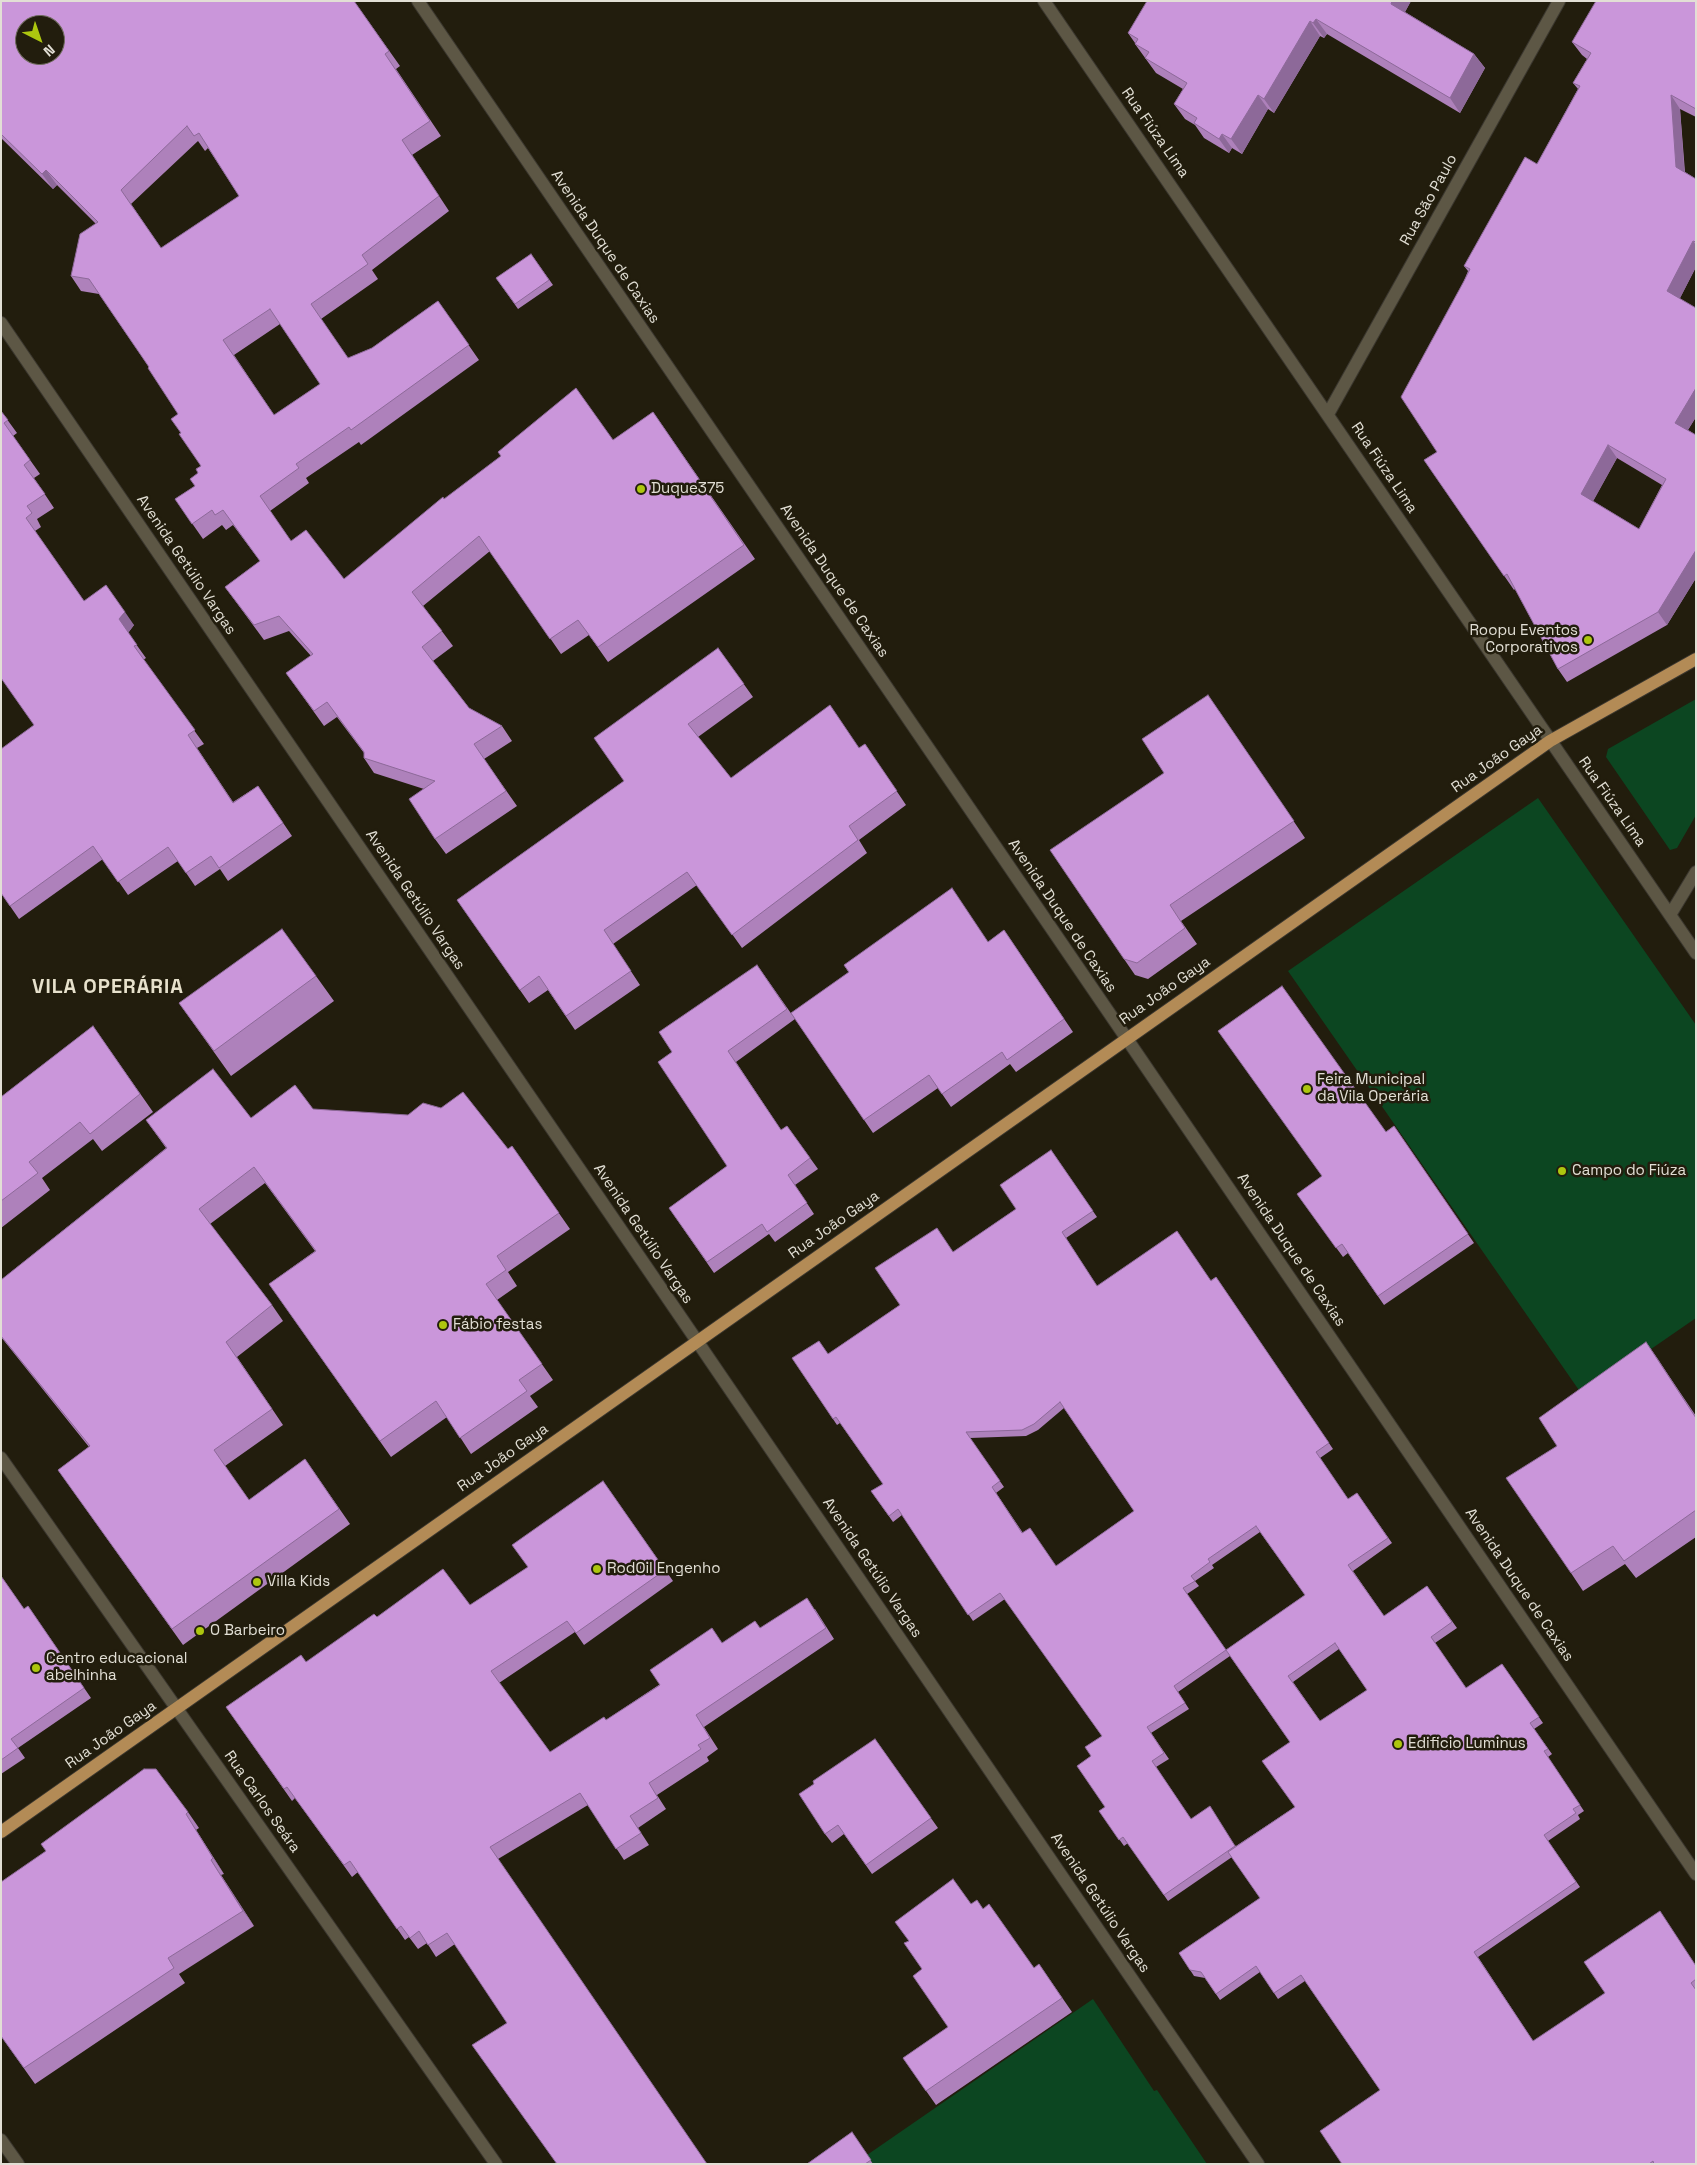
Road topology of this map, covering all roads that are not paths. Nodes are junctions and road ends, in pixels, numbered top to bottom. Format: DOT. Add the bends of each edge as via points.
graph roads {
  1 [pos="418,1"];
  2 [pos="1044,1"];
  3 [pos="1559,1"];
  4 [pos="1,323"];
  5 [pos="1328,414"];
  6 [pos="1696,659"];
  7 [pos="1550,741"];
  8 [pos="1696,872"];
  9 [pos="1670,914"];
  10 [pos="1696,953"];
  11 [pos="1127,1038"];
  12 [pos="696,1341"];
  13 [pos="1,1458"];
  14 [pos="176,1708"];
  15 [pos="1,1832"];
  16 [pos="1696,1874"];
  17 [pos="1,2140"];
  18 [pos="18,2164"];
  19 [pos="496,2164"];
  20 [pos="1258,2164"];
  1 -- 11 [label="street, Avenida Duque de Caxias"];
  2 -- 5 [label="street, Rua Fiúza Lima"];
  3 -- 5 [label="street, Rua São Paulo"];
  4 -- 12 [label="street, Avenida Getúlio Vargas"];
  5 -- 7 [label="street, Rua Fiúza Lima"];
  6 -- 7 [label="main road, Rua João Gaya"];
  7 -- 9 [label="street, Rua Fiúza Lima"];
  7 -- 11 [label="main road, Rua João Gaya"];
  8 -- 9 [label="street"];
  9 -- 10 [label="street, Rua Fiúza Lima"];
  11 -- 12 [label="main road, Rua João Gaya"];
  11 -- 16 [label="street, Avenida Duque de Caxias"];
  12 -- 14 [label="main road, Rua João Gaya"];
  12 -- 20 [label="street, Avenida Getúlio Vargas"];
  13 -- 14 [label="street, Rua Carlos Seára"];
  14 -- 15 [label="main road, Rua João Gaya"];
  14 -- 19 [label="street, Rua Carlos Seára"];
  17 -- 18 [label="street"];
}
